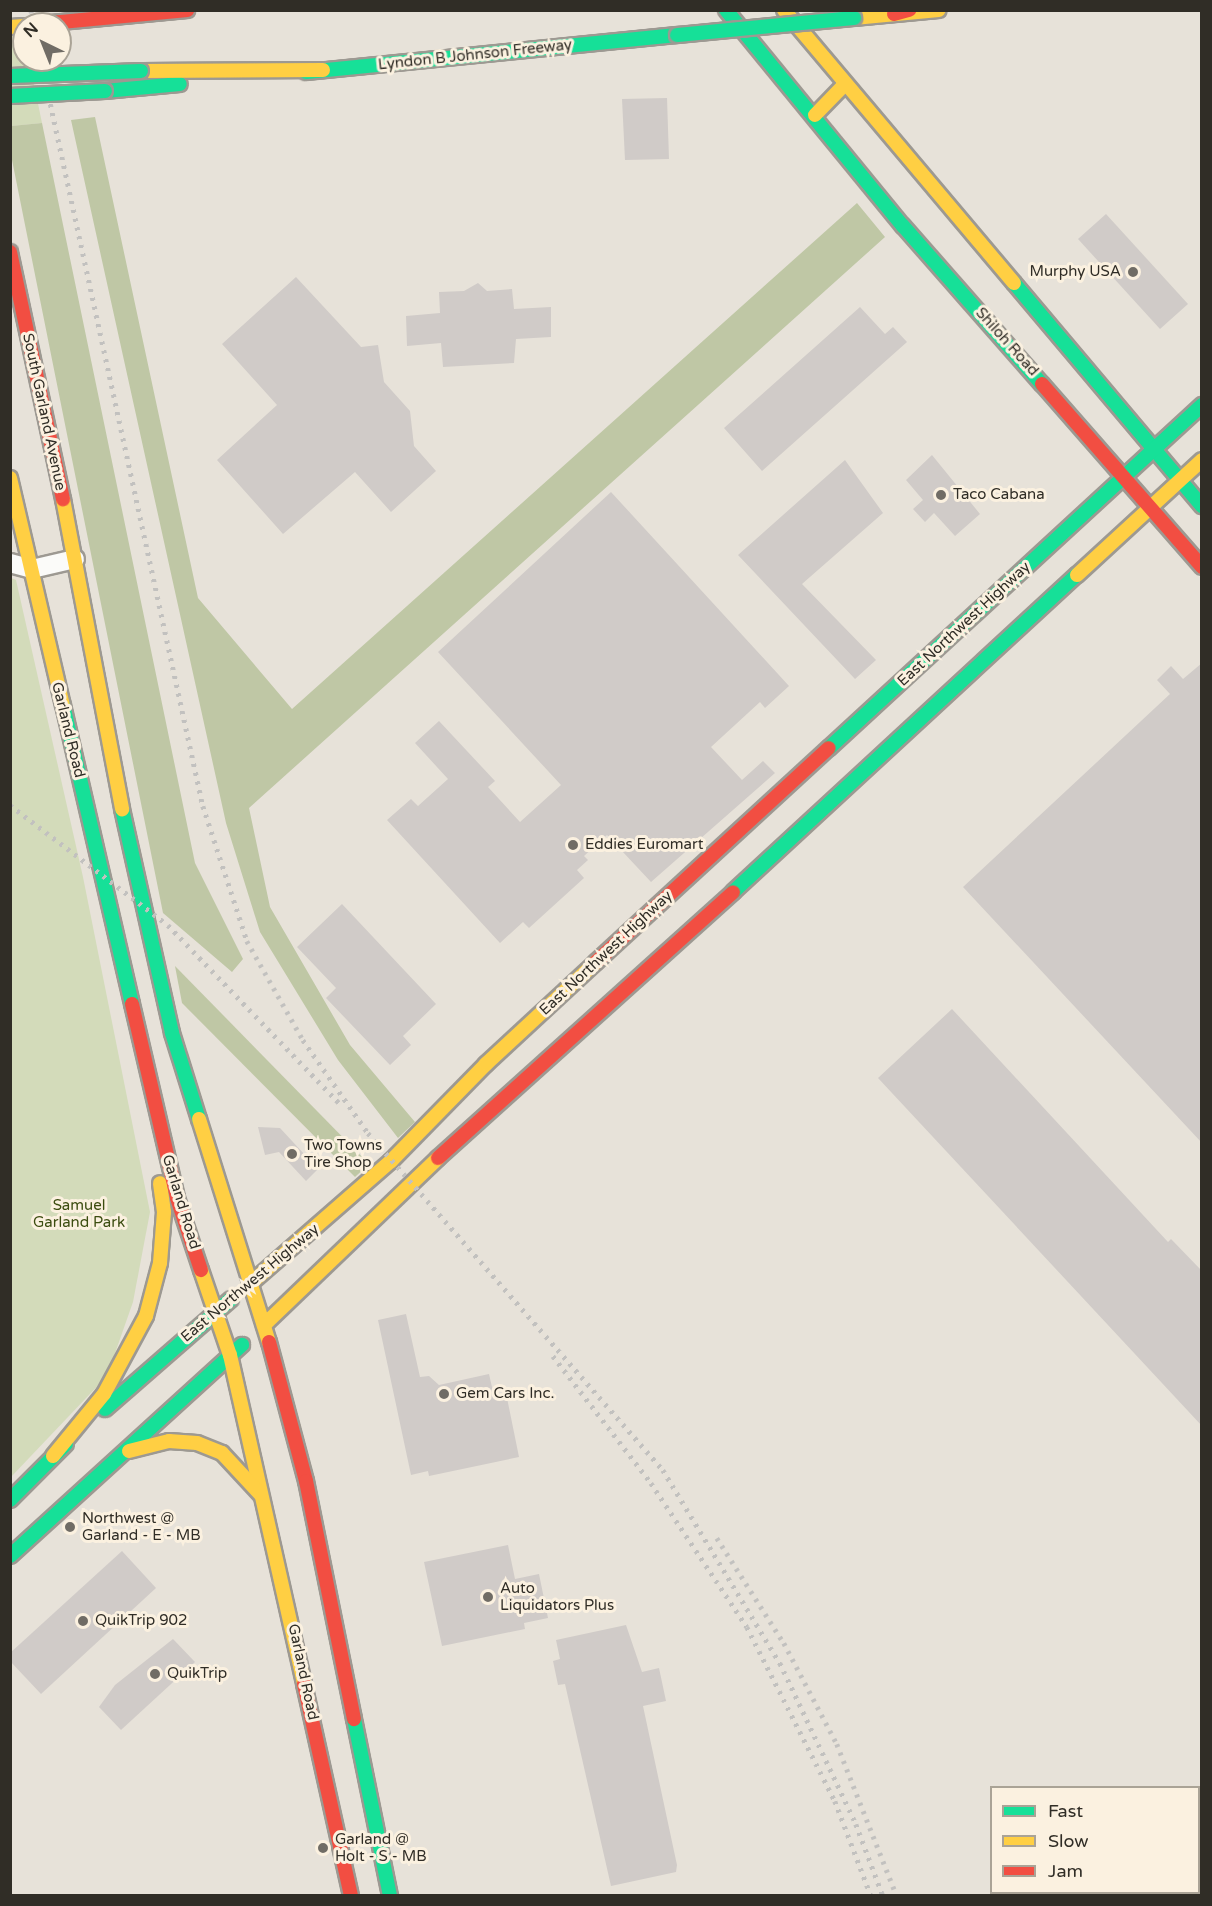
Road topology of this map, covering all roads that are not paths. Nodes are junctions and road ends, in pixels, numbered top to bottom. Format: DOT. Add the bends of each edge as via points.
graph roads {
  1 [pos="187,10"];
  2 [pos="726,10"];
  3 [pos="784,10"];
  4 [pos="909,10"];
  5 [pos="939,10"];
  6 [pos="894,15"];
  7 [pos="72,21"];
  8 [pos="323,70"];
  9 [pos="10,76"];
  10 [pos="845,84"];
  11 [pos="10,96"];
  12 [pos="815,115"];
  13 [pos="10,252"];
  14 [pos="1202,405"];
  15 [pos="1153,449"];
  16 [pos="1202,460"];
  17 [pos="1123,477"];
  18 [pos="10,478"];
  19 [pos="1178,482"];
  20 [pos="10,494"];
  21 [pos="1202,506"];
  22 [pos="17,507"];
  23 [pos="1149,510"];
  24 [pos="75,560"];
  25 [pos="10,563"];
  26 [pos="1202,567"];
  27 [pos="32,569"];
  28 [pos="829,748"];
  29 [pos="850,769"];
  30 [pos="602,957"];
  31 [pos="630,986"];
  32 [pos="140,1053"];
  33 [pos="251,1283"];
  34 [pos="217,1311"];
  35 [pos="264,1325"];
  36 [pos="230,1355"];
  37 [pos="124,1452"];
  38 [pos="53,1456"];
  39 [pos="263,1499"];
  40 [pos="10,1500"];
  41 [pos="10,1556"];
  42 [pos="387,1880"];
  43 [pos="350,1891"];
  44 [pos="390,1896"];
  1 -- 7 [label="main road"];
  2 -- 12 [label="main road, Shiloh Road"];
  3 -- 10 [label="main road"];
  4 -- 6 [label="main road"];
  5 -- 6 [label="main road, Lyndon B Johnson Freeway"];
  6 -- 8 [label="main road, Lyndon B Johnson Freeway, bridge"];
  8 -- 9 [label="main road, bridge"];
  8 -- 11 [label="main road, Lyndon B Johnson Freeway, bridge"];
  10 -- 12 [label="main road"];
  10 -- 15 [label="main road"];
  12 -- 17 [label="main road, Shiloh Road" via="903,226"];
  13 -- 24 [label="main road, South Garland Avenue" via="28,368"];
  14 -- 15 [label="main road, East Northwest Highway"];
  15 -- 17 [label="main road, East Northwest Highway"];
  15 -- 19 [label="main road"];
  16 -- 19 [label="main road"];
  17 -- 23 [label="main road, Shiloh Road"];
  17 -- 28 [label="main road, East Northwest Highway"];
  18 -- 22 [label="main road"];
  19 -- 21 [label="main road"];
  19 -- 23 [label="main road"];
  20 -- 22 [label="main road"];
  22 -- 27 [label="main road, Garland Road"];
  23 -- 26 [label="main road, Shiloh Road"];
  23 -- 29 [label="main road"];
  24 -- 27 [label="street"];
  24 -- 33 [label="main road" via="133,868 172,1033"];
  25 -- 27 [label="street"];
  27 -- 32 [label="main road, Garland Road"];
  28 -- 29 [label="main road"];
  28 -- 30 [label="main road, East Northwest Highway"];
  29 -- 31 [label="main road"];
  30 -- 31 [label="main road"];
  30 -- 33 [label="main road, East Northwest Highway" via="486,1064 391,1161"];
  31 -- 35 [label="main road" via="443,1153"];
  32 -- 34 [label="main road, Garland Road" via="177,1198"];
  32 -- 38 [label="main road" via="164,1212 160,1263 146,1316 128,1354 105,1394"];
  33 -- 34 [label="main road, East Northwest Highway"];
  33 -- 35 [label="main road"];
  34 -- 36 [label="main road, Garland Road"];
  34 -- 38 [label="main road, East Northwest Highway"];
  35 -- 36 [label="main road"];
  35 -- 42 [label="main road" via="306,1481"];
  36 -- 37 [label="main road"];
  36 -- 39 [label="main road, Garland Road"];
  37 -- 39 [label="main road" via="170,1441 197,1443 236,1465"];
  37 -- 41 [label="main road"];
  38 -- 40 [label="main road, East Northwest Highway"];
  39 -- 43 [label="main road, Garland Road"];
  42 -- 43 [label="main road"];
  42 -- 44 [label="main road"];
}
